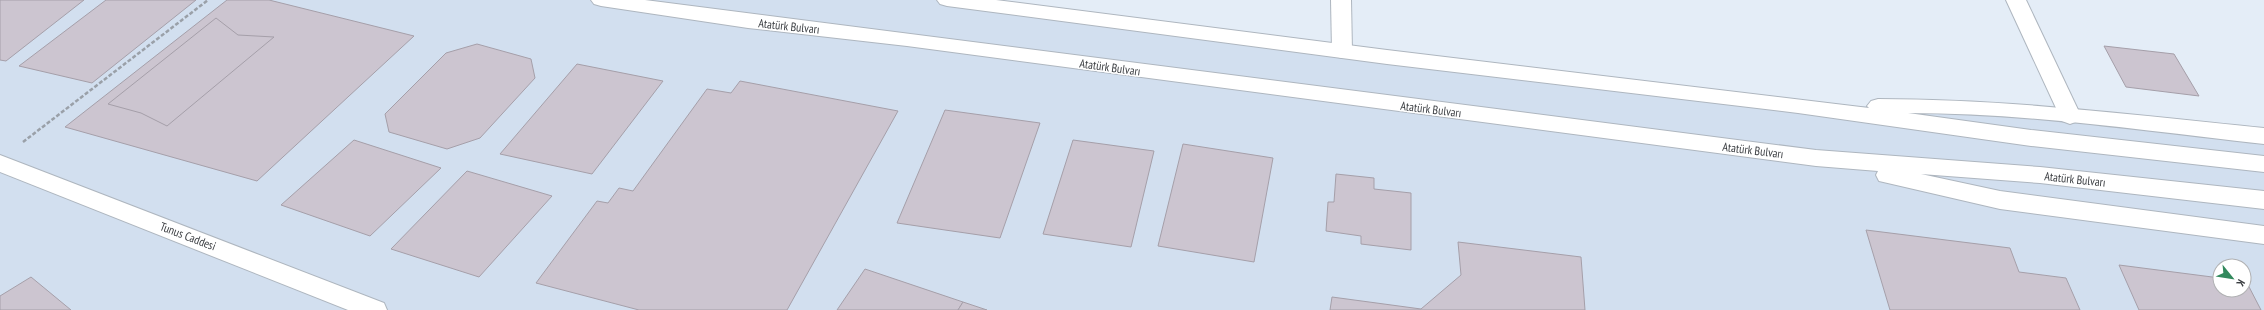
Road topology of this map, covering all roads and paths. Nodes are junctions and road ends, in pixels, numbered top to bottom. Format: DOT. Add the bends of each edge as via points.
graph roads {
  1 [pos="208,0"];
  2 [pos="601,0"];
  3 [pos="947,0"];
  4 [pos="1341,0"];
  5 [pos="2016,0"];
  6 [pos="1342,52"];
  7 [pos="1798,106"];
  8 [pos="2070,116"];
  9 [pos="2264,136"];
  10 [pos="18,145"];
  11 [pos="1816,158"];
  12 [pos="0,163"];
  13 [pos="2264,164"];
  14 [pos="2264,200"];
  15 [pos="2264,235"];
  16 [pos="375,310"];
  1 -- 10 [label="path"];
  2 -- 11 [label="main road, Atatürk Bulvarı"];
  3 -- 6 [label="main road"];
  4 -- 6 [label="main road"];
  5 -- 8 [label="main road"];
  6 -- 7 [label="main road"];
  7 -- 8 [label="main road" via="1952,106"];
  7 -- 13 [label="main road" via="2031,138"];
  8 -- 9 [label="main road"];
  11 -- 14 [label="main road, Atatürk Bulvarı" via="2040,175"];
  11 -- 15 [label="main road" via="2000,200"];
  12 -- 16 [label="main road, Tunus Caddesi"];
}
